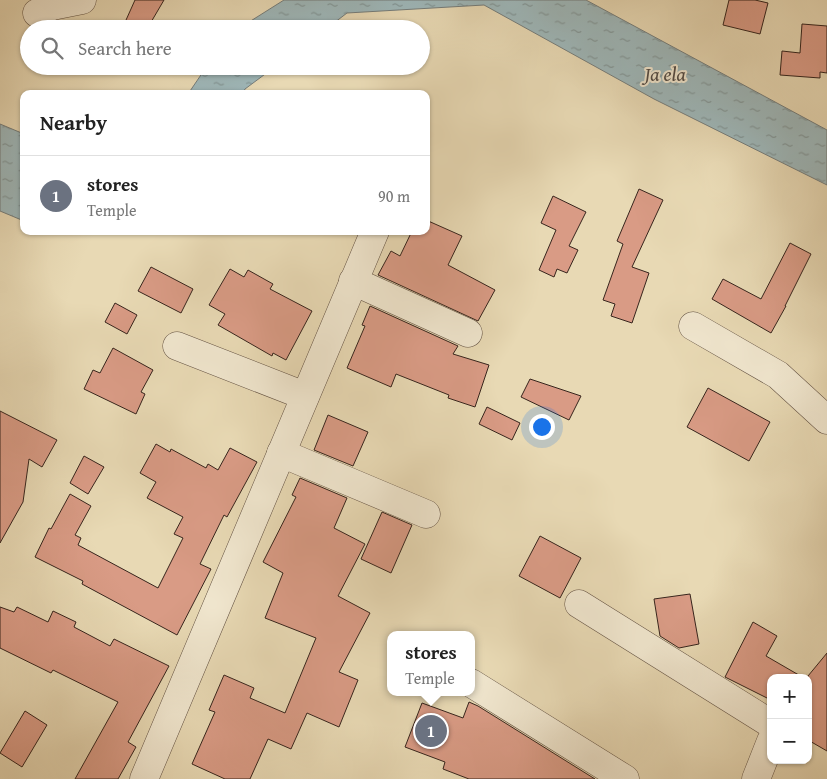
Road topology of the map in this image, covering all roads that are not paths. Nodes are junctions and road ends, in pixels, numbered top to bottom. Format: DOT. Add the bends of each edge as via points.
graph roads {
  1 [pos="82,0"];
  2 [pos="37,13"];
  3 [pos="373,235"];
  4 [pos="354,281"];
  5 [pos="692,326"];
  6 [pos="468,333"];
  7 [pos="177,346"];
  8 [pos="305,396"];
  9 [pos="827,420"];
  10 [pos="281,453"];
  11 [pos="426,514"];
  12 [pos="579,604"];
  13 [pos="475,685"];
  14 [pos="767,722"];
  15 [pos="767,751"];
  16 [pos="144,779"];
  17 [pos="625,779"];
  18 [pos="756,779"];
  1 -- 2 [label="street" via="52,6"];
  3 -- 4 [label="street"];
  4 -- 6 [label="street"];
  4 -- 8 [label="street"];
  5 -- 9 [label="street" via="778,375"];
  7 -- 8 [label="street"];
  8 -- 10 [label="street"];
  10 -- 11 [label="street"];
  10 -- 16 [label="street"];
  12 -- 14 [label="street"];
  13 -- 17 [label="street"];
  15 -- 18 [label="street"];
}
